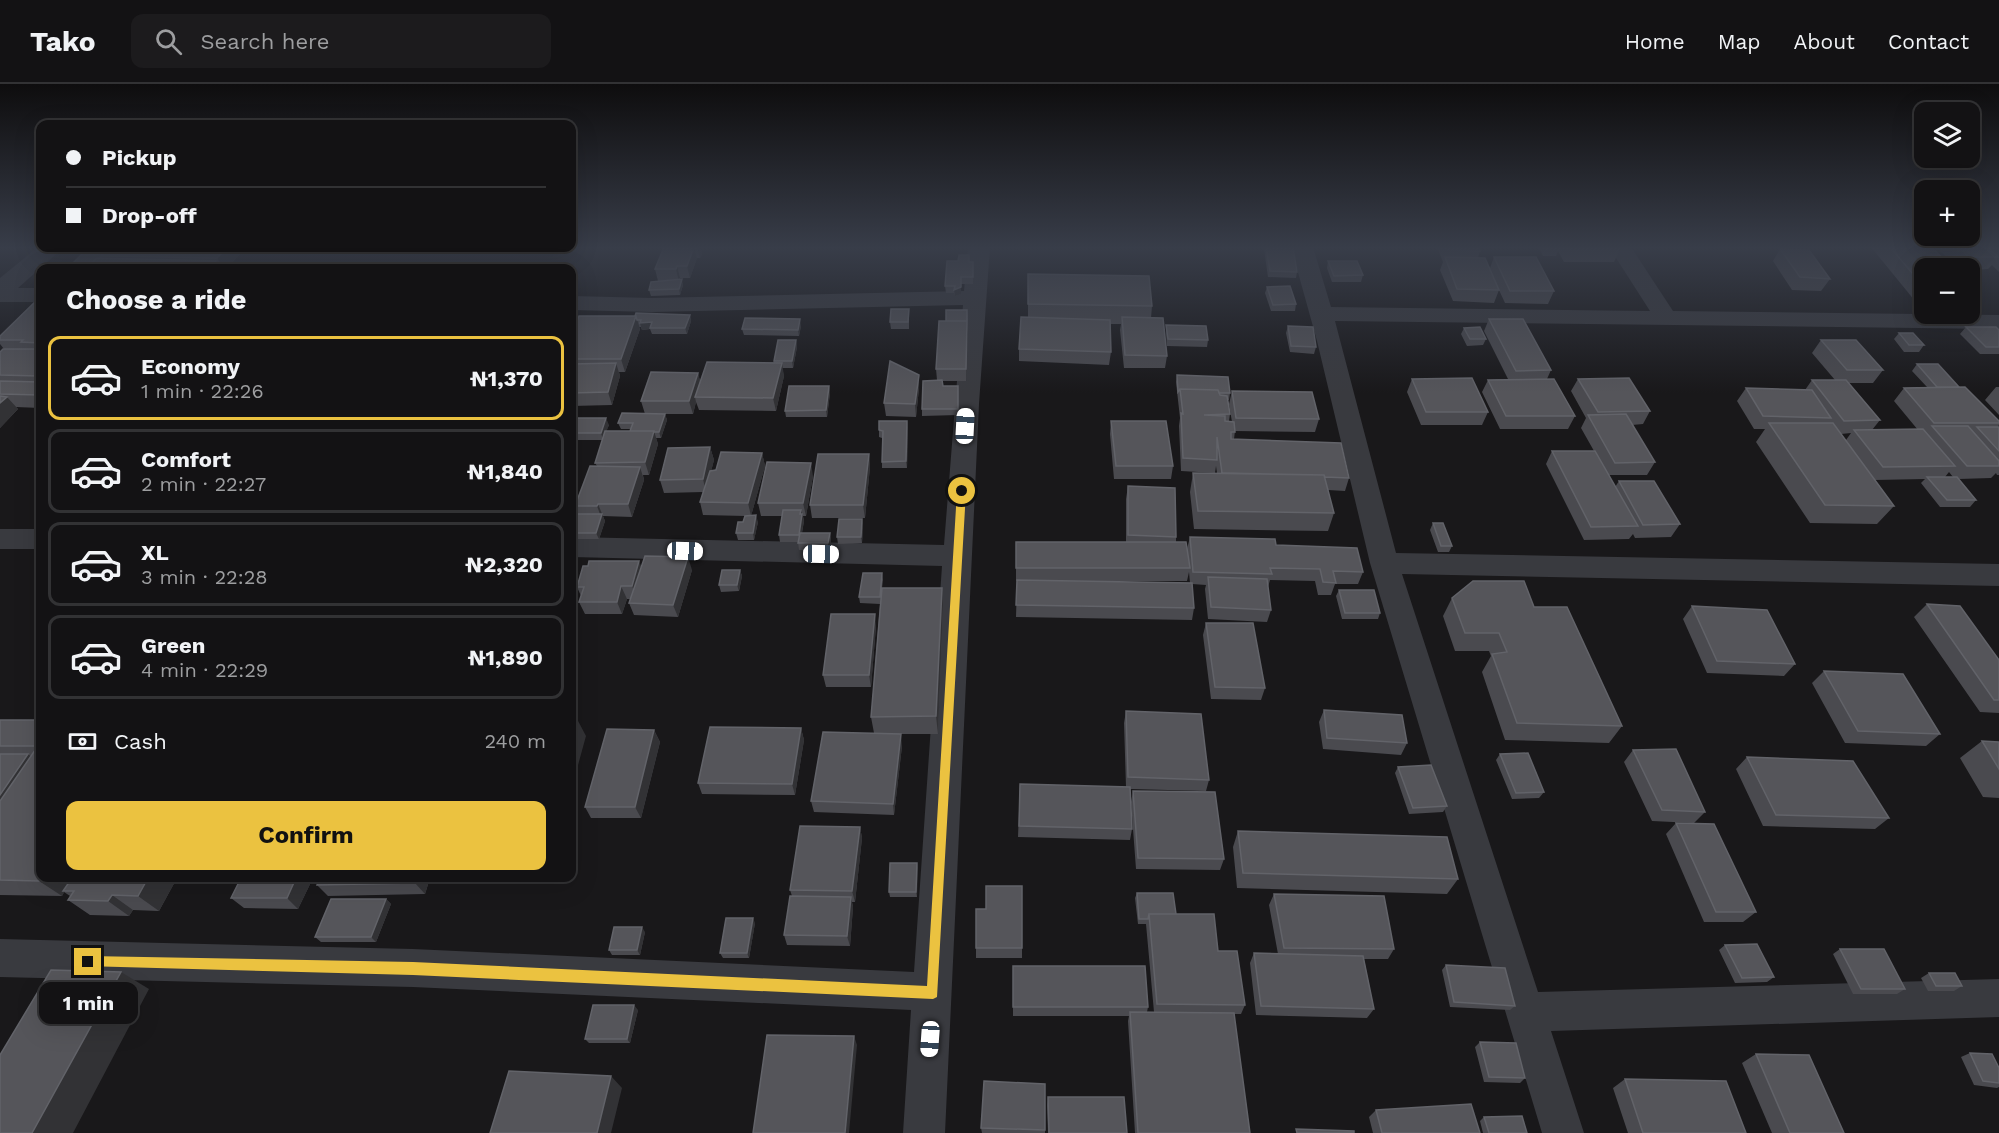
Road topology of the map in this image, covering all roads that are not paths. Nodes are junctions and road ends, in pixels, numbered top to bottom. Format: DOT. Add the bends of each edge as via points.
graph roads {
  1 [pos="1316,296"];
  2 [pos="1651,296"];
  3 [pos="975,298"];
  4 [pos="576,303"];
  5 [pos="1321,314"];
  6 [pos="1665,318"];
  7 [pos="1999,322"];
  8 [pos="0,539"];
  9 [pos="36,539"];
  10 [pos="576,547"];
  11 [pos="958,556"];
  12 [pos="1384,563"];
  13 [pos="1999,575"];
  14 [pos="0,958"];
  15 [pos="933,992"];
  16 [pos="1999,998"];
  17 [pos="1526,1012"];
  18 [pos="924,1133"];
  19 [pos="1563,1133"];
  1 -- 5 [label="street"];
  2 -- 6 [label="street"];
  3 -- 4 [label="street"];
  3 -- 11 [label="street"];
  5 -- 6 [label="street"];
  5 -- 12 [label="street"];
  6 -- 7 [label="street"];
  8 -- 9 [label="street"];
  10 -- 11 [label="street"];
  11 -- 15 [label="street"];
  12 -- 13 [label="street"];
  12 -- 17 [label="street"];
  14 -- 15 [label="street" via="413,969"];
  15 -- 18 [label="street"];
  16 -- 17 [label="street"];
  17 -- 19 [label="street"];
}
